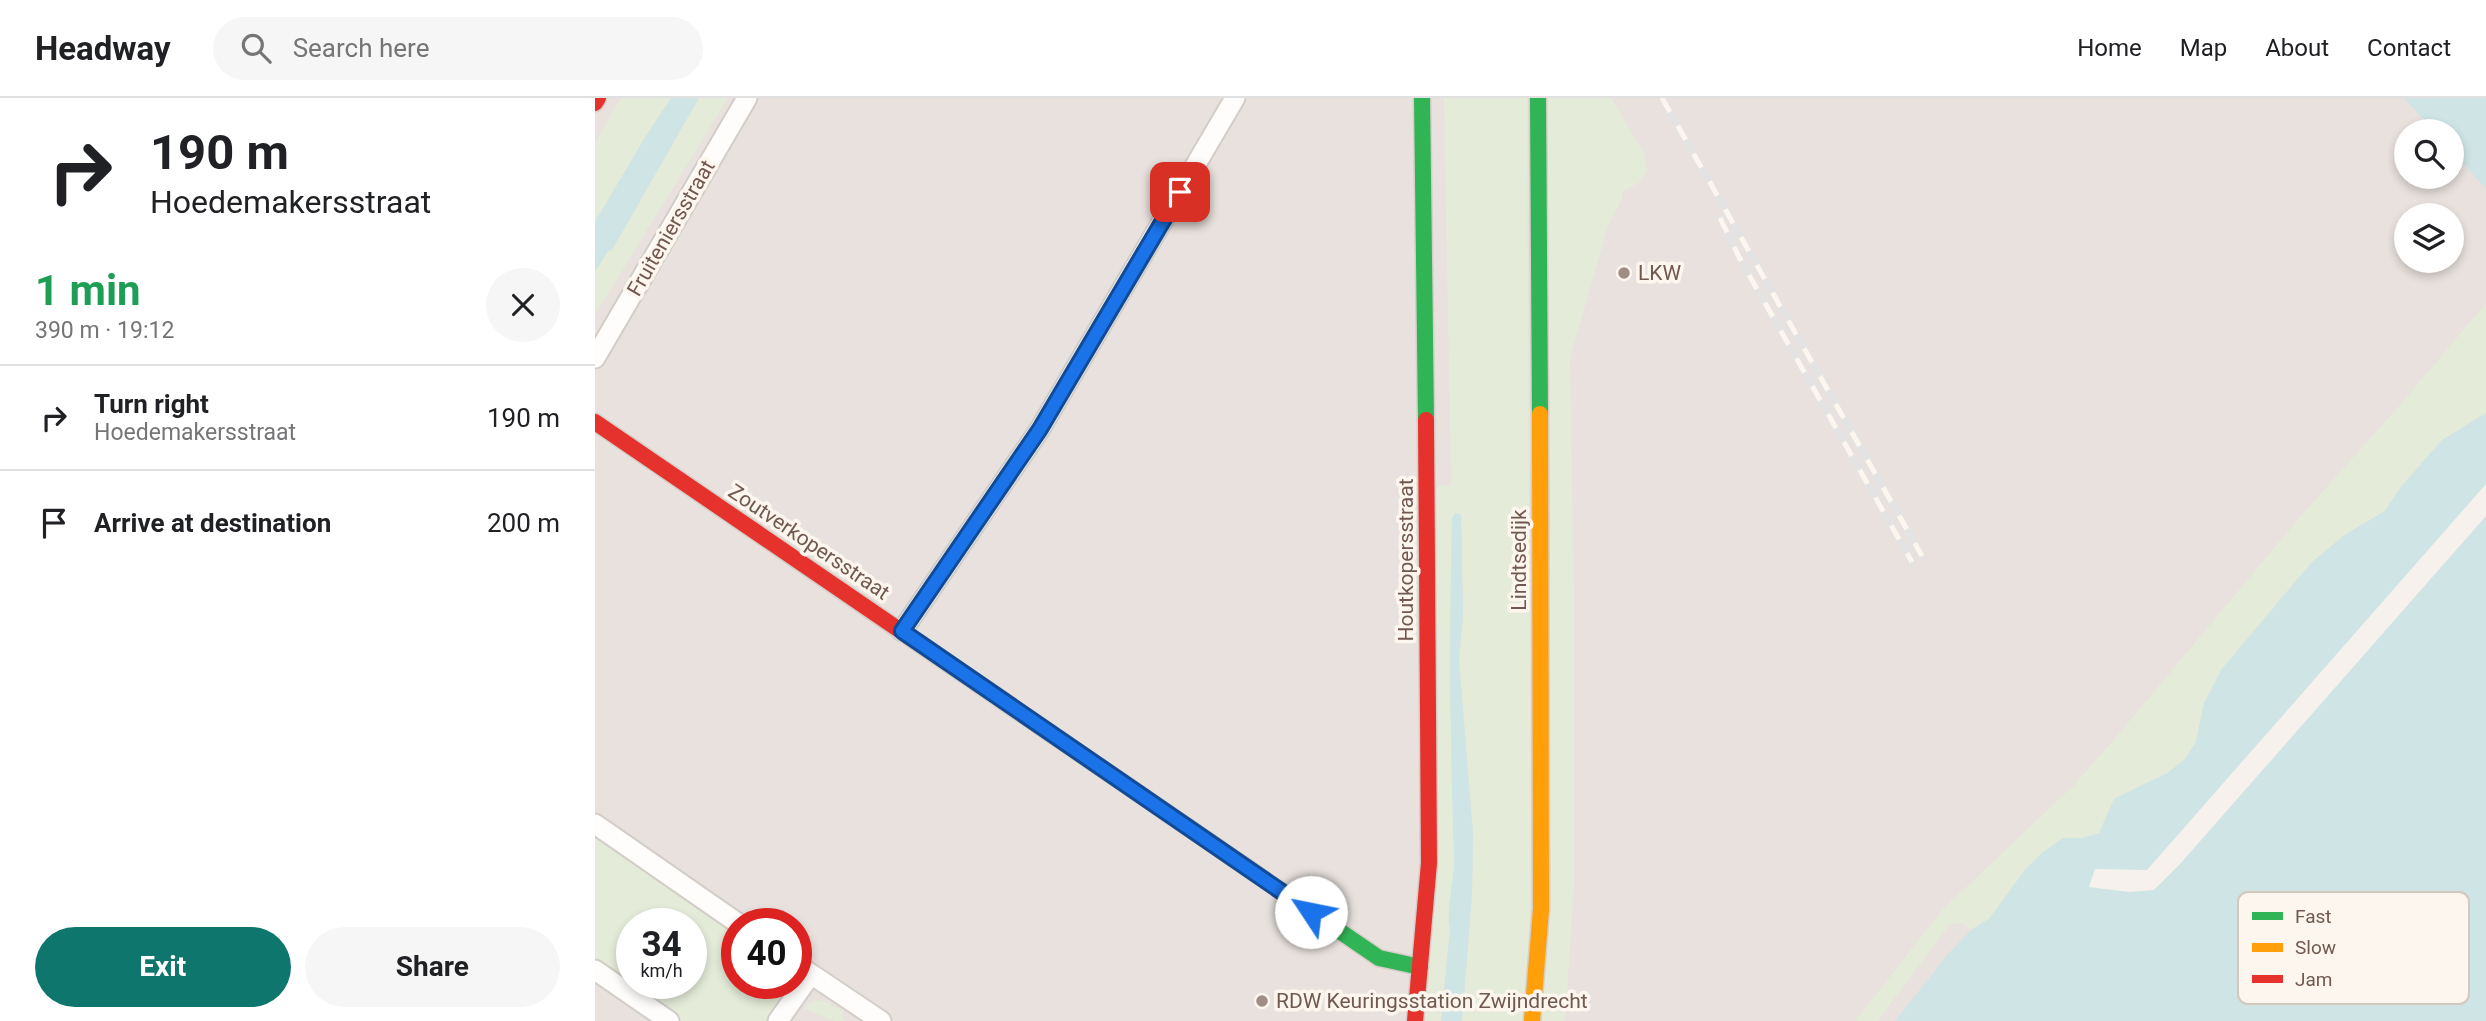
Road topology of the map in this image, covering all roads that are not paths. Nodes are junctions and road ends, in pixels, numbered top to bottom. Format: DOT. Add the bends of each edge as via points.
graph roads {
  1 [pos="598,98"];
  2 [pos="747,98"];
  3 [pos="1235,98"];
  4 [pos="1422,98"];
  5 [pos="1538,98"];
  6 [pos="595,103"];
  7 [pos="595,358"];
  8 [pos="595,422"];
  9 [pos="902,631"];
  10 [pos="595,824"];
  11 [pos="721,912"];
  12 [pos="1420,967"];
  13 [pos="595,970"];
  14 [pos="812,975"];
  15 [pos="789,999"];
  16 [pos="669,1021"];
  17 [pos="778,1021"];
  18 [pos="881,1021"];
  19 [pos="1415,1021"];
  20 [pos="1532,1021"];
  1 -- 6 [label="street"];
  2 -- 7 [label="street, Fruiteniersstraat"];
  3 -- 9 [label="street" via="1040,429"];
  4 -- 12 [label="street, Houtkopersstraat" via="1429,863"];
  5 -- 20 [label="street, Lindtsedijk" via="1542,808 1541,909"];
  8 -- 9 [label="street, Zoutverkopersstraat"];
  9 -- 12 [label="street, Zoutverkopersstraat" via="1379,958"];
  10 -- 11 [label="street"];
  12 -- 19 [label="street, Houtkopersstraat"];
  13 -- 16 [label="street"];
  14 -- 18 [label="street"];
  15 -- 17 [label="street"];
}
